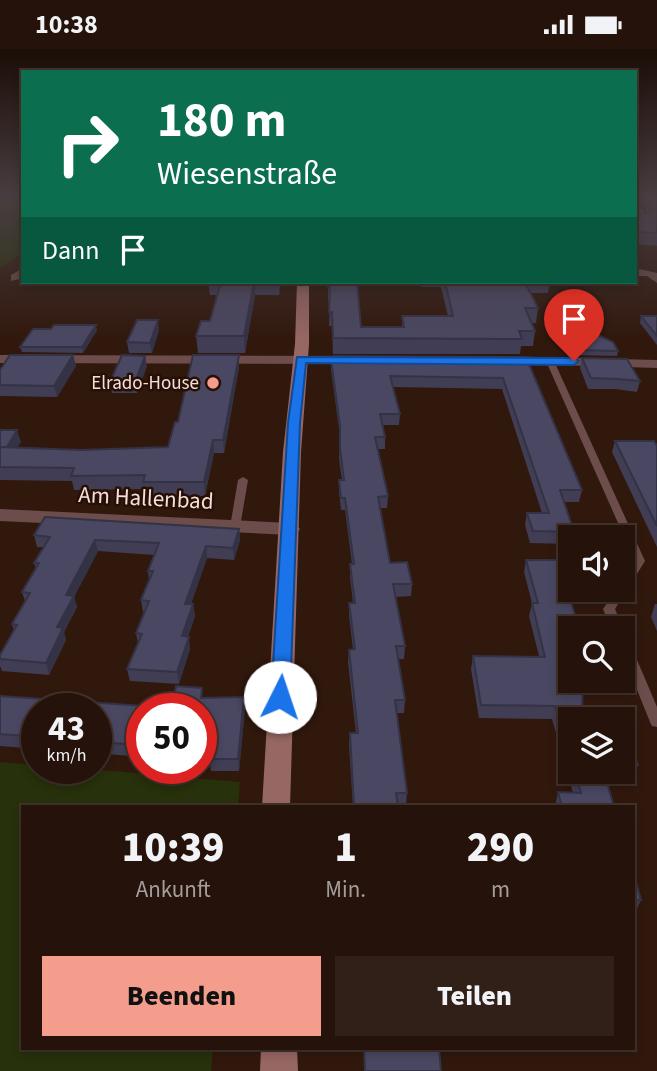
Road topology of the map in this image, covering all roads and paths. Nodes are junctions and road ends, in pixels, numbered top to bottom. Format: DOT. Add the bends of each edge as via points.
graph roads {
  1 [pos="637,272"];
  2 [pos="657,279"];
  3 [pos="303,284"];
  4 [pos="0,359"];
  5 [pos="301,360"];
  6 [pos="382,360"];
  7 [pos="478,360"];
  8 [pos="550,361"];
  9 [pos="657,364"];
  10 [pos="243,480"];
  11 [pos="0,515"];
  12 [pos="624,525"];
  13 [pos="234,527"];
  14 [pos="290,529"];
  15 [pos="635,550"];
  16 [pos="635,568"];
  17 [pos="635,670"];
  18 [pos="657,722"];
  19 [pos="276,805"];
  20 [pos="279,1050"];
  21 [pos="279,1071"];
  1 -- 2 [label="street"];
  3 -- 5 [label="main road"];
  4 -- 5 [label="street"];
  5 -- 6 [label="street"];
  5 -- 14 [label="main road"];
  7 -- 8 [label="street"];
  8 -- 9 [label="street"];
  8 -- 12 [label="lane"];
  10 -- 13 [label="lane"];
  11 -- 13 [label="street, Am Hallenbad"];
  13 -- 14 [label="street, Am Hallenbad"];
  14 -- 19 [label="main road"];
  15 -- 16 [label="lane" via="640,561"];
  17 -- 18 [label="lane"];
  20 -- 21 [label="main road"];
}
